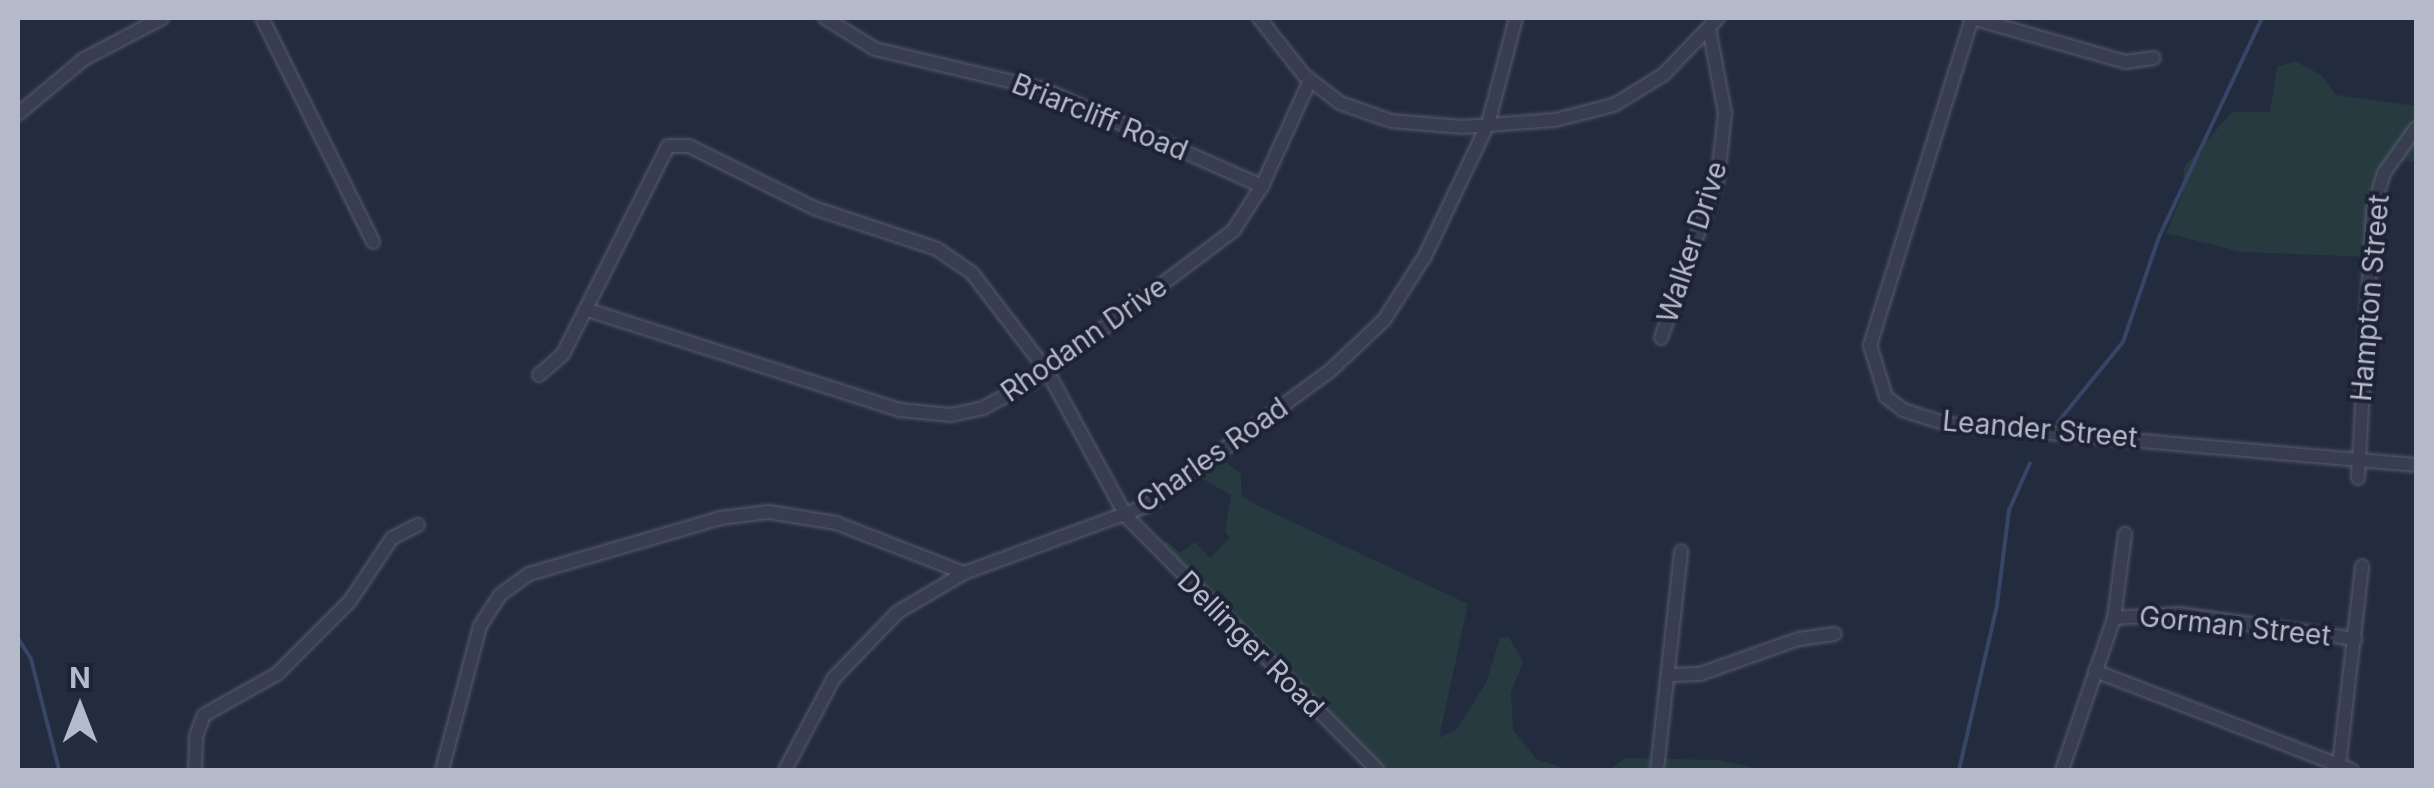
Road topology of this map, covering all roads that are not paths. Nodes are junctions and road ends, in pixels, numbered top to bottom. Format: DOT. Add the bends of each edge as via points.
graph roads {
  1 [pos="162,18"];
  2 [pos="262,18"];
  3 [pos="825,18"];
  4 [pos="1259,18"];
  5 [pos="1516,18"];
  6 [pos="1972,18"];
  7 [pos="1714,22"];
  8 [pos="2154,58"];
  9 [pos="1310,80"];
  10 [pos="18,114"];
  11 [pos="1488,124"];
  12 [pos="2416,128"];
  13 [pos="1262,186"];
  14 [pos="374,242"];
  15 [pos="588,310"];
  16 [pos="1661,338"];
  17 [pos="1047,371"];
  18 [pos="539,375"];
  19 [pos="2357,456"];
  20 [pos="2416,465"];
  21 [pos="2358,478"];
  22 [pos="1126,516"];
  23 [pos="418,525"];
  24 [pos="2125,534"];
  25 [pos="1681,551"];
  26 [pos="2362,566"];
  27 [pos="964,572"];
  28 [pos="2114,618"];
  29 [pos="1835,634"];
  30 [pos="2355,639"];
  31 [pos="2095,671"];
  32 [pos="1670,675"];
  33 [pos="2346,768"];
  34 [pos="195,770"];
  35 [pos="442,770"];
  36 [pos="784,770"];
  37 [pos="1377,770"];
  38 [pos="1656,770"];
  39 [pos="2062,770"];
  1 -- 10 [label="street" via="84,59"];
  2 -- 14 [label="street"];
  3 -- 13 [label="street, Briarcliff Road" via="874,49 1043,89"];
  4 -- 9 [label="street"];
  5 -- 11 [label="street, Charles Road"];
  6 -- 8 [label="street" via="2125,62"];
  6 -- 19 [label="street, Leander Street" via="1870,345 1886,397 1946,424"];
  7 -- 11 [label="street" via="1663,75 1614,104 1555,120"];
  7 -- 16 [label="street, Walker Drive" via="1724,114 1718,177"];
  9 -- 11 [label="street" via="1363,114 1424,124"];
  9 -- 13 [label="street, Rhodann Drive"];
  11 -- 22 [label="street, Charles Road" via="1425,256 1384,320 1234,444"];
  12 -- 19 [label="street, Hampton Street" via="2384,173 2373,209"];
  13 -- 17 [label="street, Rhodann Drive" via="1233,231"];
  15 -- 17 [label="street, Rhodann Drive" via="920,414 982,408"];
  15 -- 17 [label="street, Dellinger Road" via="661,156 678,144 814,208 948,255 972,273"];
  15 -- 18 [label="street" via="563,354"];
  17 -- 22 [label="street, Dellinger Road"];
  19 -- 20 [label="street, Leander Street"];
  19 -- 21 [label="street, Hampton Street"];
  22 -- 27 [label="street, Charles Road"];
  22 -- 37 [label="street, Dellinger Road"];
  23 -- 34 [label="street" via="392,538 350,601 277,674 204,715"];
  24 -- 28 [label="street"];
  25 -- 32 [label="street"];
  26 -- 30 [label="street"];
  27 -- 35 [label="street" via="836,523 788,513 720,518 529,574 488,609 473,643"];
  27 -- 36 [label="street, Charles Road" via="898,612 856,650 820,698"];
  28 -- 30 [label="street, Gorman Street" via="2180,614"];
  28 -- 31 [label="street"];
  29 -- 32 [label="street" via="1799,639 1700,674"];
  30 -- 33 [label="street"];
  31 -- 33 [label="street"];
  31 -- 39 [label="street"];
  32 -- 38 [label="street"];
}
